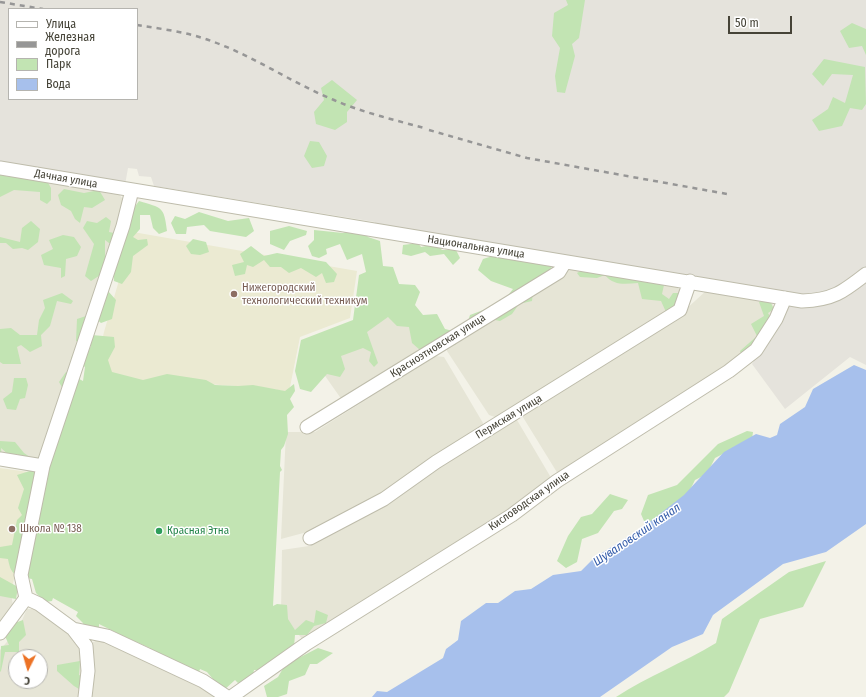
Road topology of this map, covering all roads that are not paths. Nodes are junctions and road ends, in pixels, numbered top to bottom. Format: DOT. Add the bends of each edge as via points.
graph roads {
  1 [pos="0,168"];
  2 [pos="132,190"];
  3 [pos="565,262"];
  4 [pos="866,274"];
  5 [pos="690,281"];
  6 [pos="785,298"];
  7 [pos="307,427"];
  8 [pos="0,459"];
  9 [pos="43,466"];
  10 [pos="310,538"];
  11 [pos="26,598"];
  12 [pos="73,629"];
  13 [pos="0,633"];
  14 [pos="85,697"];
  15 [pos="227,697"];
  16 [pos="231,697"];
  1 -- 2 [label="street, Дачная улица"];
  2 -- 3 [label="street, Национальная улица"];
  2 -- 9 [label="street"];
  3 -- 5 [label="street, Национальная улица"];
  3 -- 7 [label="street, Красноэтновская улица" via="559,272"];
  4 -- 6 [label="street, Национальная улица" via="834,296 802,301"];
  5 -- 6 [label="street, Национальная улица"];
  5 -- 10 [label="street, Пермская улица" via="680,310 436,462 384,499"];
  6 -- 16 [label="street, Кисловодская улица" via="776,319 756,350 730,371 557,481 512,515 306,644"];
  8 -- 9 [label="street"];
  9 -- 11 [label="street" via="21,575"];
  11 -- 12 [label="street"];
  11 -- 13 [label="street"];
  12 -- 14 [label="street" via="86,646 88,671"];
  12 -- 15 [label="street" via="107,636 203,681"];
}
